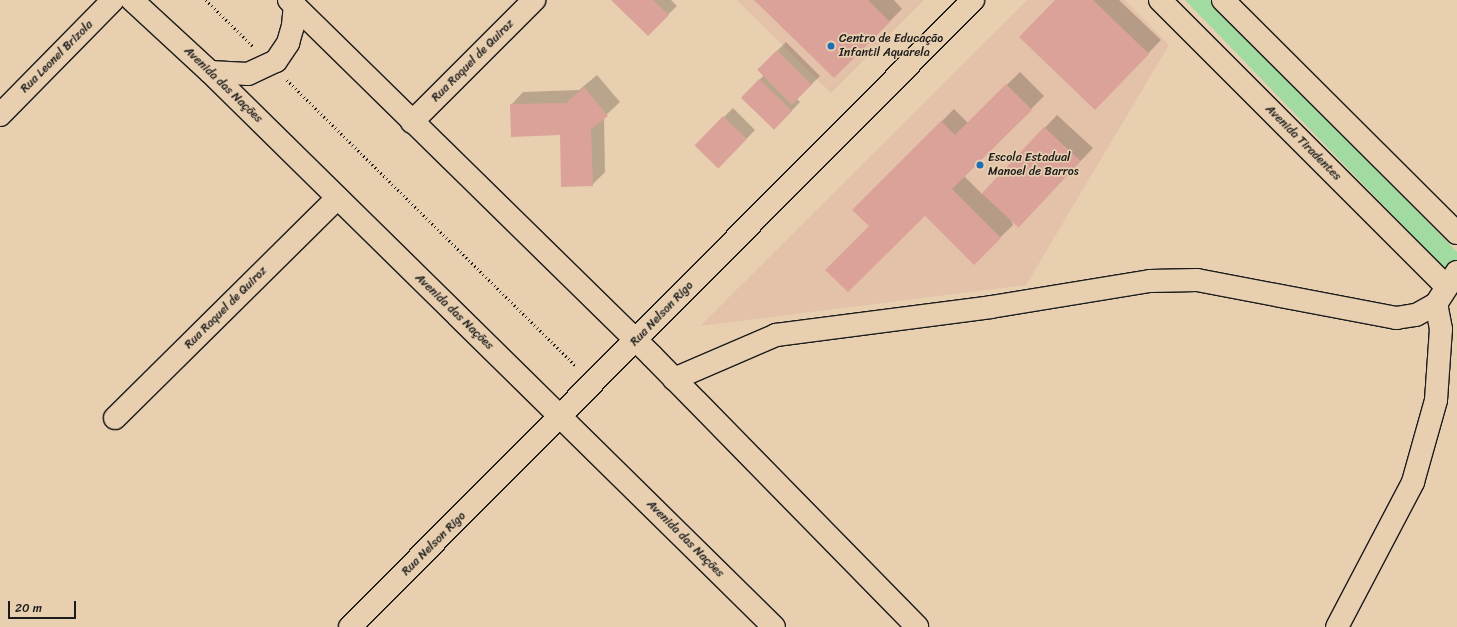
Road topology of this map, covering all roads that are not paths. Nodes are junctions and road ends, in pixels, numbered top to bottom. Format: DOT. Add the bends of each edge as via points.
graph roads {
  1 [pos="113,0"];
  2 [pos="132,0"];
  3 [pos="534,0"];
  4 [pos="973,0"];
  5 [pos="1160,0"];
  6 [pos="1223,0"];
  7 [pos="292,3"];
  8 [pos="210,72"];
  9 [pos="0,115"];
  10 [pos="412,122"];
  11 [pos="337,198"];
  12 [pos="1457,233"];
  13 [pos="1446,287"];
  14 [pos="636,341"];
  15 [pos="674,379"];
  16 [pos="562,417"];
  17 [pos="115,418"];
  18 [pos="350,627"];
  19 [pos="774,627"];
  20 [pos="917,627"];
  21 [pos="1337,627"];
  1 -- 9 [label="street, Rua Leonel Brizola"];
  2 -- 8 [label="street, Avenida das Nações"];
  3 -- 10 [label="street, Rua Raquel de Quiroz"];
  4 -- 14 [label="street, Rua Nelson Rigo"];
  5 -- 13 [label="street, Avenida Tiradentes"];
  6 -- 12 [label="street"];
  7 -- 8 [label="street" via="293,26 288,43 276,61 248,74"];
  7 -- 10 [label="street"];
  8 -- 11 [label="street, Avenida das Nações"];
  10 -- 14 [label="street"];
  11 -- 16 [label="street, Avenida das Nações"];
  11 -- 17 [label="street, Rua Raquel de Quiroz"];
  13 -- 15 [label="street" via="1416,315 1396,318 1197,280 1150,281 991,307 776,335"];
  13 -- 21 [label="street" via="1436,400 1413,482"];
  14 -- 15 [label="street"];
  14 -- 16 [label="street, Rua Nelson Rigo"];
  15 -- 20 [label="street"];
  16 -- 18 [label="street, Rua Nelson Rigo"];
  16 -- 19 [label="street, Avenida das Nações"];
}
